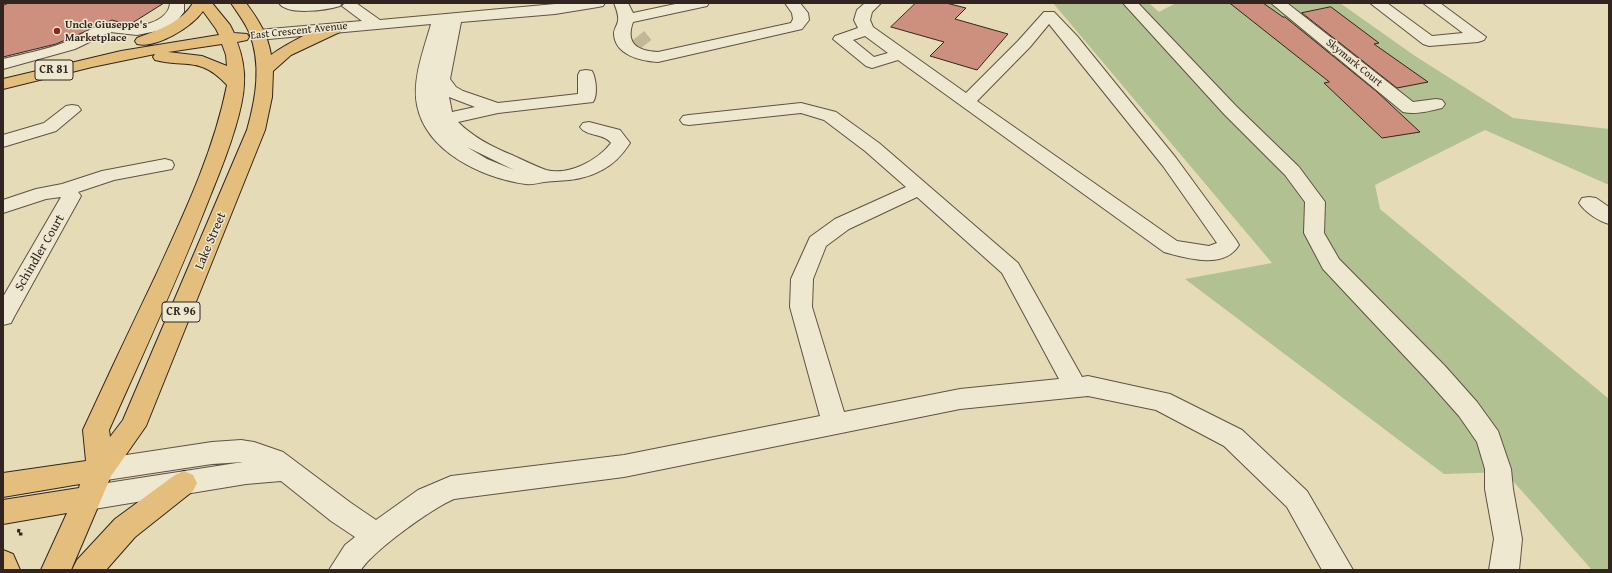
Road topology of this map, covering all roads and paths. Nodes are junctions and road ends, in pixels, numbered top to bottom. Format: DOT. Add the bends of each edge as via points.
graph roads {
  1 [pos="177,3"];
  2 [pos="200,3"];
  3 [pos="204,3"];
  4 [pos="238,3"];
  5 [pos="286,3"];
  6 [pos="598,3"];
  7 [pos="621,3"];
  8 [pos="702,3"];
  9 [pos="792,3"];
  10 [pos="874,3"];
  11 [pos="1130,3"];
  12 [pos="1278,3"];
  13 [pos="1380,3"];
  14 [pos="1430,3"];
  15 [pos="345,4"];
  16 [pos="447,18"];
  17 [pos="626,22"];
  18 [pos="376,24"];
  19 [pos="338,27"];
  20 [pos="313,29"];
  21 [pos="867,30"];
  22 [pos="258,35"];
  23 [pos="228,38"];
  24 [pos="646,46"];
  25 [pos="900,54"];
  26 [pos="106,57"];
  27 [pos="80,63"];
  28 [pos="3,64"];
  29 [pos="266,68"];
  30 [pos="586,75"];
  31 [pos="442,79"];
  32 [pos="3,84"];
  33 [pos="236,84"];
  34 [pos="967,101"];
  35 [pos="1436,104"];
  36 [pos="498,108"];
  37 [pos="72,110"];
  38 [pos="439,120"];
  39 [pos="689,120"];
  40 [pos="589,127"];
  41 [pos="3,141"];
  42 [pos="165,166"];
  43 [pos="920,188"];
  44 [pos="66,190"];
  45 [pos="1589,203"];
  46 [pos="3,207"];
  47 [pos="1609,216"];
  48 [pos="3,317"];
  49 [pos="1075,387"];
  50 [pos="835,425"];
  51 [pos="286,469"];
  52 [pos="100,470"];
  53 [pos="184,483"];
  54 [pos="3,485"];
  55 [pos="88,498"];
  56 [pos="3,512"];
  57 [pos="377,536"];
  58 [pos="3,563"];
  59 [pos="6,570"];
  60 [pos="56,570"];
  61 [pos="87,570"];
  62 [pos="344,570"];
  63 [pos="1338,570"];
  64 [pos="1504,570"];
  1 -- 28 [label="street" via="176,13 166,22 130,31 118,30 112,26 69,46"];
  2 -- 27 [label="main road" via="187,21 172,30"];
  3 -- 23 [label="main road, Lake Street" via="217,18"];
  4 -- 22 [label="main road, Lake Street"];
  5 -- 15 [label="street" via="299,6"];
  6 -- 16 [label="street, East Crescent Avenue"];
  7 -- 17 [label="street"];
  8 -- 17 [label="street"];
  9 -- 24 [label="street" via="802,20 796,26"];
  10 -- 21 [label="street" via="865,10 862,20"];
  11 -- 64 [label="street" via="1292,172 1315,202 1314,233 1331,264 1436,373 1468,409 1489,439 1498,469 1508,539"];
  12 -- 35 [label="street, Skymark Court" via="1409,108"];
  13 -- 14 [label="street" via="1428,41 1478,37"];
  15 -- 18 [label="street"];
  15 -- 20 [label="street" via="341,14"];
  16 -- 18 [label="street, East Crescent Avenue"];
  16 -- 31 [label="street"];
  16 -- 38 [label="street" via="425,85 426,105"];
  17 -- 24 [label="street"];
  17 -- 24 [label="street" via="622,34 626,44 635,53 646,57"];
  18 -- 19 [label="street, East Crescent Avenue"];
  19 -- 20 [label="street, East Crescent Avenue"];
  19 -- 29 [label="main road" via="285,52"];
  20 -- 22 [label="street, East Crescent Avenue"];
  21 -- 25 [label="street"];
  21 -- 25 [label="street" via="841,39 872,63"];
  22 -- 23 [label="main road, East Crescent Avenue"];
  22 -- 29 [label="main road, Lake Street / CR 96"];
  23 -- 26 [label="main road, East Crescent Avenue / CR 81"];
  23 -- 33 [label="main road, Lake Street / CR 96" via="235,63"];
  25 -- 34 [label="street"];
  26 -- 27 [label="main road, East Crescent Avenue / CR 81"];
  26 -- 33 [label="main road" via="174,57 201,60 223,70"];
  27 -- 32 [label="main road, East Crescent Avenue / CR 81"];
  29 -- 52 [label="main road, Lake Street / CR 96" via="261,113 241,170 133,426"];
  30 -- 36 [label="street" via="587,98"];
  31 -- 36 [label="street" via="444,86 456,95"];
  31 -- 38 [label="street" via="438,90"];
  33 -- 52 [label="main road, Lake Street / CR 96" via="228,122 198,202 96,430"];
  34 -- 34 [label="street" via="1171,247 1212,254 1229,245 1205,208 1095,71 1067,32 1049,15"];
  36 -- 38 [label="street"];
  37 -- 41 [label="street" via="50,127"];
  38 -- 40 [label="street" via="439,134 469,157 493,169 527,179 544,176 563,177 586,171 611,157 621,143 614,134"];
  39 -- 43 [label="street" via="800,108 830,116 872,147"];
  42 -- 44 [label="street" via="114,172 92,178"];
  43 -- 49 [label="street" via="1010,268"];
  43 -- 50 [label="street" via="842,224 817,242 802,279 801,307"];
  44 -- 46 [label="street" via="43,193"];
  44 -- 48 [label="street, Schindler Court" via="71,196 70,201"];
  45 -- 47 [label="street"];
  49 -- 50 [label="street" via="960,399"];
  49 -- 63 [label="street" via="1088,386 1161,401 1233,438 1297,498"];
  50 -- 57 [label="street" via="624,466 451,488 428,498"];
  51 -- 52 [label="street" via="264,455 241,451"];
  51 -- 53 [label="street"];
  51 -- 57 [label="street" via="341,512"];
  52 -- 54 [label="main road"];
  52 -- 55 [label="main road, Lake Street / CR 96"];
  53 -- 55 [label="street"];
  53 -- 61 [label="main road" via="125,528"];
  55 -- 56 [label="main road"];
  55 -- 60 [label="main road, Lake Street / CR 96"];
  57 -- 62 [label="street" via="355,554"];
  58 -- 59 [label="main road"];
}
